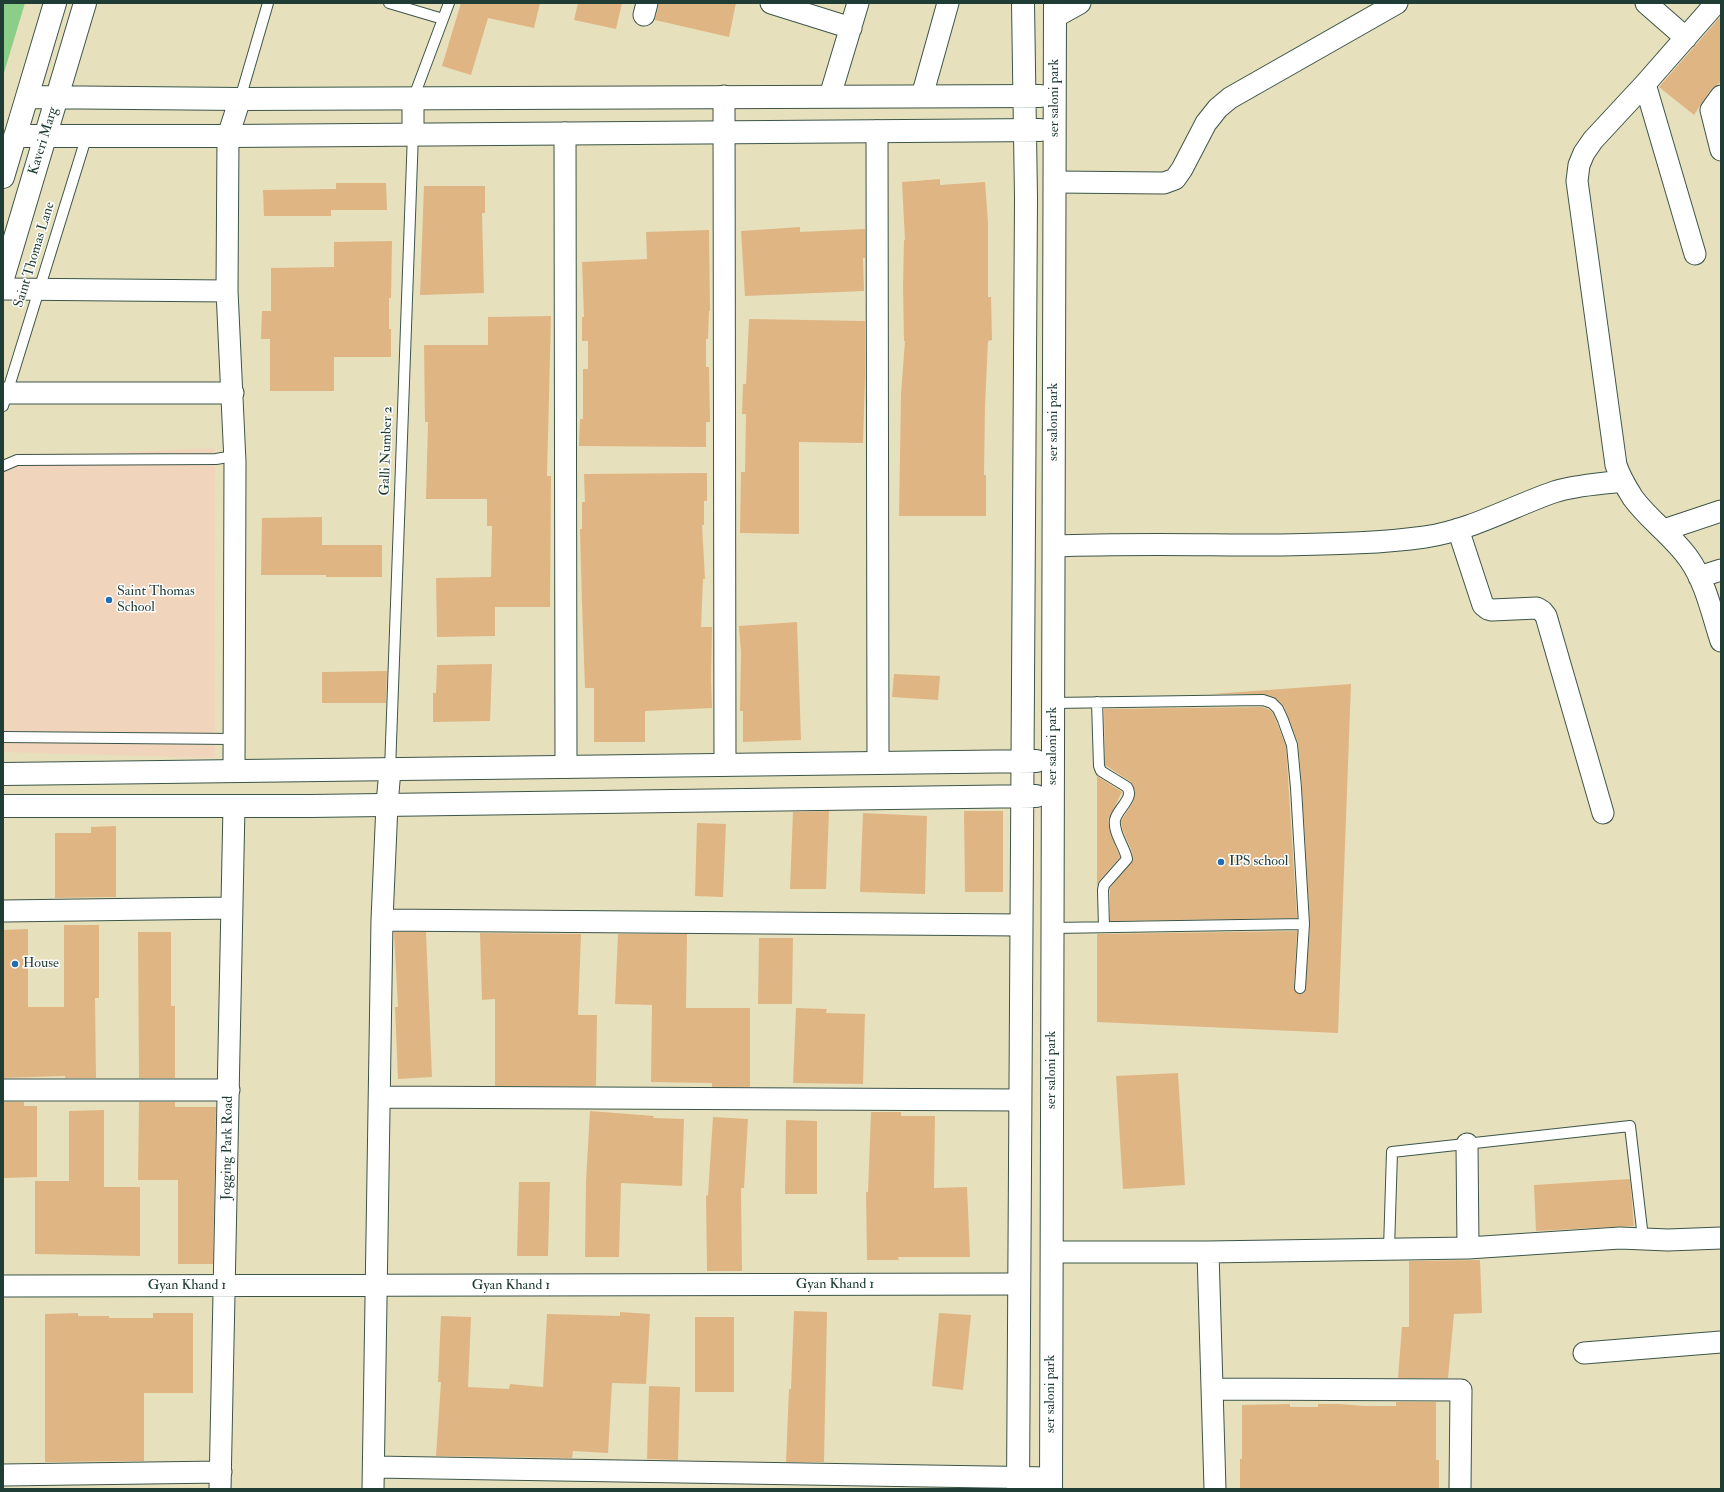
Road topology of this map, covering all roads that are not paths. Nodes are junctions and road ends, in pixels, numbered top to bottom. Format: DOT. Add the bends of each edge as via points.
graph roads {
  1 [pos="55,3"];
  2 [pos="85,3"];
  3 [pos="268,3"];
  4 [pos="389,3"];
  5 [pos="449,3"];
  6 [pos="771,3"];
  7 [pos="858,3"];
  8 [pos="948,3"];
  9 [pos="1023,3"];
  10 [pos="1080,3"];
  11 [pos="1396,3"];
  12 [pos="1646,3"];
  13 [pos="1716,3"];
  14 [pos="1055,10"];
  15 [pos="442,20"];
  16 [pos="851,28"];
  17 [pos="1686,38"];
  18 [pos="1645,84"];
  19 [pos="724,96"];
  20 [pos="830,96"];
  21 [pos="922,96"];
  22 [pos="1024,96"];
  23 [pos="1055,96"];
  24 [pos="1721,96"];
  25 [pos="27,97"];
  26 [pos="58,97"];
  27 [pos="240,99"];
  28 [pos="413,99"];
  29 [pos="1025,130"];
  30 [pos="1055,130"];
  31 [pos="878,131"];
  32 [pos="724,132"];
  33 [pos="565,133"];
  34 [pos="412,134"];
  35 [pos="87,135"];
  36 [pos="15,136"];
  37 [pos="46,136"];
  38 [pos="228,136"];
  39 [pos="1721,150"];
  40 [pos="3,177"];
  41 [pos="1054,182"];
  42 [pos="1695,254"];
  43 [pos="3,278"];
  44 [pos="3,289"];
  45 [pos="39,290"];
  46 [pos="227,291"];
  47 [pos="233,393"];
  48 [pos="4,397"];
  49 [pos="234,456"];
  50 [pos="3,466"];
  51 [pos="1622,481"];
  52 [pos="1721,511"];
  53 [pos="1458,529"];
  54 [pos="1664,530"];
  55 [pos="1054,546"];
  56 [pos="1721,570"];
  57 [pos="1699,577"];
  58 [pos="1721,641"];
  59 [pos="1097,702"];
  60 [pos="1053,703"];
  61 [pos="3,737"];
  62 [pos="234,740"];
  63 [pos="1022,761"];
  64 [pos="1053,761"];
  65 [pos="878,763"];
  66 [pos="725,765"];
  67 [pos="566,766"];
  68 [pos="390,770"];
  69 [pos="234,771"];
  70 [pos="3,774"];
  71 [pos="1022,796"];
  72 [pos="1053,796"];
  73 [pos="387,804"];
  74 [pos="3,806"];
  75 [pos="234,806"];
  76 [pos="1603,813"];
  77 [pos="232,908"];
  78 [pos="3,911"];
  79 [pos="382,920"];
  80 [pos="1304,924"];
  81 [pos="1021,925"];
  82 [pos="1104,927"];
  83 [pos="1053,928"];
  84 [pos="1300,988"];
  85 [pos="3,1090"];
  86 [pos="229,1090"];
  87 [pos="380,1097"];
  88 [pos="1020,1100"];
  89 [pos="1467,1144"];
  90 [pos="1643,1238"];
  91 [pos="1721,1238"];
  92 [pos="1468,1248"];
  93 [pos="1389,1249"];
  94 [pos="1052,1252"];
  95 [pos="1208,1252"];
  96 [pos="1019,1284"];
  97 [pos="3,1286"];
  98 [pos="225,1286"];
  99 [pos="376,1286"];
  100 [pos="1721,1342"];
  101 [pos="1584,1353"];
  102 [pos="1212,1389"];
  103 [pos="374,1467"];
  104 [pos="3,1475"];
  105 [pos="220,1481"];
  106 [pos="1018,1483"];
  107 [pos="1051,1484"];
  108 [pos="373,1489"];
  109 [pos="1215,1489"];
  110 [pos="1460,1489"];
  1 -- 25 [label="street, Kaveri Marg"];
  2 -- 26 [label="street, Kaveri Marg"];
  3 -- 27 [label="lane"];
  4 -- 15 [label="lane"];
  5 -- 15 [label="lane"];
  6 -- 16 [label="street"];
  7 -- 16 [label="street"];
  8 -- 21 [label="street"];
  9 -- 22 [label="street"];
  10 -- 14 [label="street"];
  11 -- 41 [label="street" via="1224,103 1206,123 1175,179 1164,183"];
  12 -- 17 [label="street"];
  13 -- 17 [label="street"];
  14 -- 23 [label="street, ser saloni park"];
  15 -- 28 [label="lane"];
  16 -- 20 [label="street"];
  17 -- 18 [label="street"];
  18 -- 42 [label="street"];
  18 -- 51 [label="street" via="1592,140 1579,165 1577,181 1612,450"];
  19 -- 20 [label="street"];
  19 -- 28 [label="street"];
  19 -- 32 [label="street"];
  20 -- 21 [label="street"];
  21 -- 22 [label="street"];
  22 -- 23 [label="street"];
  22 -- 29 [label="street"];
  23 -- 30 [label="street, ser saloni park"];
  24 -- 39 [label="street" via="1711,110"];
  25 -- 26 [label="street"];
  25 -- 36 [label="street, Kaveri Marg"];
  26 -- 27 [label="street"];
  26 -- 37 [label="street, Kaveri Marg"];
  27 -- 28 [label="street"];
  27 -- 38 [label="street"];
  28 -- 34 [label="street"];
  29 -- 30 [label="street"];
  29 -- 31 [label="street"];
  29 -- 63 [label="street"];
  30 -- 41 [label="street, ser saloni park"];
  31 -- 32 [label="street"];
  31 -- 65 [label="street"];
  32 -- 33 [label="street"];
  32 -- 66 [label="street"];
  33 -- 34 [label="street"];
  33 -- 67 [label="street"];
  34 -- 38 [label="street"];
  34 -- 68 [label="lane, Galli Number 2"];
  35 -- 37 [label="street"];
  35 -- 38 [label="street"];
  35 -- 45 [label="lane, Saint Thomas Lane"];
  36 -- 37 [label="street"];
  36 -- 40 [label="street, Kaveri Marg"];
  37 -- 43 [label="street, Kaveri Marg"];
  38 -- 46 [label="street"];
  41 -- 55 [label="street, ser saloni park"];
  44 -- 45 [label="street"];
  45 -- 46 [label="street"];
  45 -- 48 [label="lane, Saint Thomas Lane"];
  46 -- 47 [label="street"];
  47 -- 48 [label="street"];
  47 -- 49 [label="street"];
  49 -- 50 [label="lane" via="17,460"];
  49 -- 62 [label="street"];
  51 -- 53 [label="street" via="1555,492 1501,515"];
  51 -- 54 [label="street" via="1634,499"];
  52 -- 54 [label="street"];
  53 -- 55 [label="street" via="1420,537 1332,544"];
  53 -- 76 [label="street" via="1483,605 1492,610 1536,608 1546,616"];
  54 -- 57 [label="street" via="1689,559"];
  55 -- 60 [label="street, ser saloni park"];
  56 -- 57 [label="street"];
  57 -- 58 [label="street"];
  59 -- 60 [label="lane"];
  59 -- 80 [label="lane" via="1263,700 1275,706 1292,745"];
  59 -- 82 [label="lane" via="1098,766 1101,771 1129,790 1129,796 1115,820 1127,860 1104,885"];
  60 -- 64 [label="street, ser saloni park"];
  61 -- 62 [label="lane"];
  62 -- 69 [label="street"];
  63 -- 64 [label="street"];
  63 -- 65 [label="street"];
  63 -- 71 [label="street"];
  64 -- 72 [label="street, ser saloni park"];
  65 -- 66 [label="street"];
  66 -- 67 [label="street"];
  67 -- 68 [label="street"];
  68 -- 69 [label="street"];
  68 -- 73 [label="street"];
  69 -- 70 [label="street"];
  71 -- 72 [label="street"];
  71 -- 73 [label="street"];
  71 -- 81 [label="street"];
  72 -- 83 [label="street, ser saloni park"];
  73 -- 75 [label="street"];
  73 -- 79 [label="street"];
  74 -- 75 [label="street"];
  75 -- 77 [label="street, Jogging Park Road"];
  77 -- 78 [label="street"];
  77 -- 86 [label="street, Jogging Park Road"];
  79 -- 81 [label="street"];
  79 -- 87 [label="street"];
  80 -- 82 [label="lane"];
  80 -- 84 [label="lane"];
  81 -- 88 [label="street"];
  82 -- 83 [label="lane"];
  83 -- 94 [label="street, ser saloni park"];
  85 -- 86 [label="street"];
  86 -- 98 [label="street, Jogging Park Road"];
  87 -- 88 [label="street"];
  87 -- 99 [label="street"];
  88 -- 96 [label="street"];
  89 -- 90 [label="lane" via="1630,1126"];
  89 -- 92 [label="street"];
  89 -- 93 [label="lane" via="1392,1152"];
  90 -- 91 [label="street"];
  90 -- 92 [label="street"];
  92 -- 93 [label="street"];
  93 -- 95 [label="street"];
  94 -- 95 [label="street"];
  94 -- 107 [label="street, ser saloni park"];
  95 -- 102 [label="street"];
  96 -- 99 [label="street, Gyan Khand 1"];
  96 -- 106 [label="street"];
  97 -- 98 [label="street, Gyan Khand 1"];
  98 -- 99 [label="street, Gyan Khand 1"];
  98 -- 105 [label="street, Jogging Park Road"];
  99 -- 103 [label="street"];
  100 -- 101 [label="street"];
  102 -- 109 [label="street"];
  102 -- 110 [label="street" via="1461,1390"];
  103 -- 106 [label="street"];
  103 -- 108 [label="street"];
  104 -- 105 [label="street"];
  106 -- 107 [label="street"];
}
